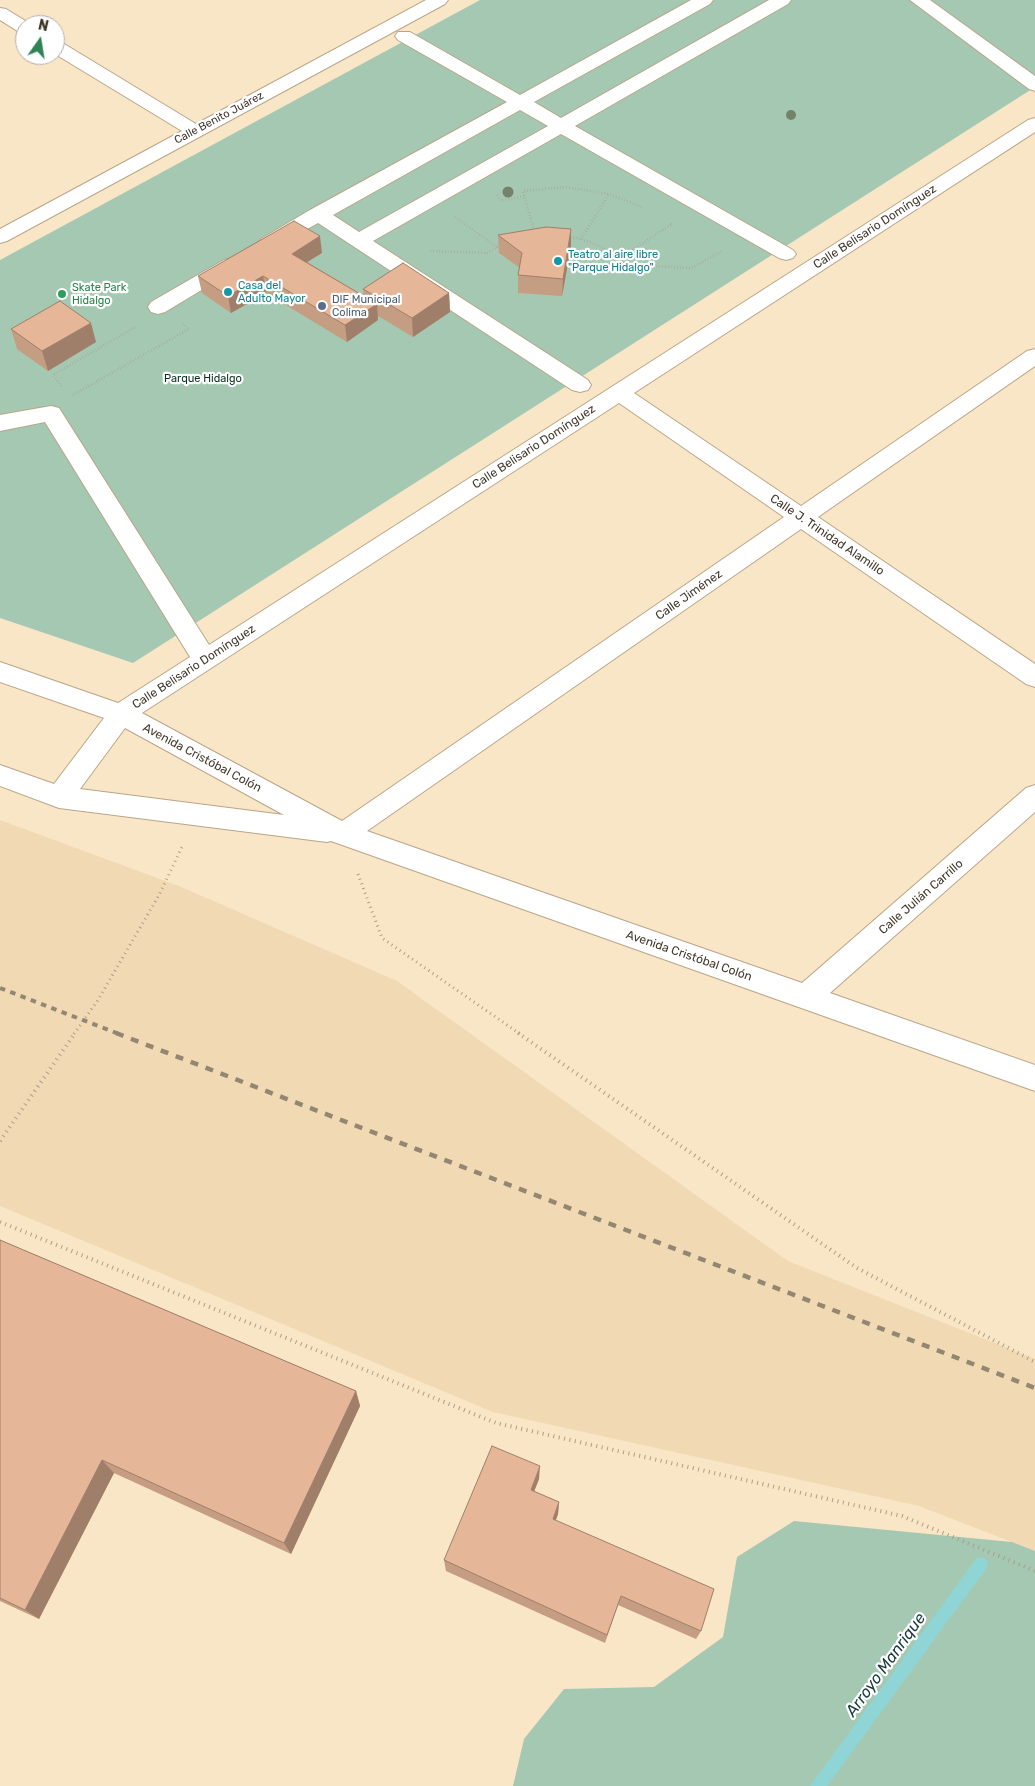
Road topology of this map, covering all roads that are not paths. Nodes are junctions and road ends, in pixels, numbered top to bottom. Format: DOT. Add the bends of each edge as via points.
graph roads {
  1 [pos="8,0"];
  2 [pos="439,0"];
  3 [pos="704,0"];
  4 [pos="782,0"];
  5 [pos="919,0"];
  6 [pos="0,3"];
  7 [pos="0,13"];
  8 [pos="15,22"];
  9 [pos="404,36"];
  10 [pos="65,52"];
  11 [pos="1035,85"];
  12 [pos="520,102"];
  13 [pos="1035,124"];
  14 [pos="561,126"];
  15 [pos="196,131"];
  16 [pos="317,214"];
  17 [pos="0,237"];
  18 [pos="359,242"];
  19 [pos="786,254"];
  20 [pos="158,306"];
  21 [pos="1035,356"];
  22 [pos="580,384"];
  23 [pos="619,392"];
  24 [pos="0,423"];
  25 [pos="801,517"];
  26 [pos="205,660"];
  27 [pos="0,672"];
  28 [pos="1035,677"];
  29 [pos="121,714"];
  30 [pos="0,775"];
  31 [pos="1035,796"];
  32 [pos="59,797"];
  33 [pos="343,834"];
  34 [pos="806,997"];
  35 [pos="1029,1069"];
  1 -- 6 [label="street"];
  2 -- 15 [label="street, Calle Benito Juárez"];
  3 -- 12 [label="street"];
  4 -- 14 [label="street"];
  5 -- 11 [label="street"];
  7 -- 8 [label="street"];
  9 -- 12 [label="street"];
  10 -- 15 [label="street"];
  12 -- 14 [label="street"];
  12 -- 16 [label="street"];
  13 -- 23 [label="street, Calle Belisario Domínguez"];
  14 -- 18 [label="street"];
  14 -- 19 [label="street"];
  15 -- 17 [label="street, Calle Benito Juárez"];
  16 -- 18 [label="street"];
  16 -- 20 [label="street"];
  18 -- 22 [label="street"];
  21 -- 25 [label="street, Calle Jiménez"];
  23 -- 25 [label="street, Calle J. Trinidad Alamillo"];
  23 -- 26 [label="street, Calle Belisario Domínguez"];
  24 -- 26 [label="street" via="51,413"];
  25 -- 28 [label="street, Calle J. Trinidad Alamillo"];
  25 -- 33 [label="street, Calle Jiménez"];
  26 -- 29 [label="street, Calle Belisario Domínguez"];
  27 -- 29 [label="street, Avenida Cristóbal Colón"];
  29 -- 32 [label="street, Calle Belisario Domínguez"];
  29 -- 33 [label="street, Avenida Cristóbal Colón"];
  30 -- 32 [label="street, Avenida Cristóbal Colón"];
  31 -- 34 [label="street, Calle Julián Carrillo"];
  32 -- 33 [label="street, Avenida Cristóbal Colón"];
  33 -- 34 [label="street, Avenida Cristóbal Colón"];
  34 -- 35 [label="street, Avenida Cristóbal Colón"];
}
